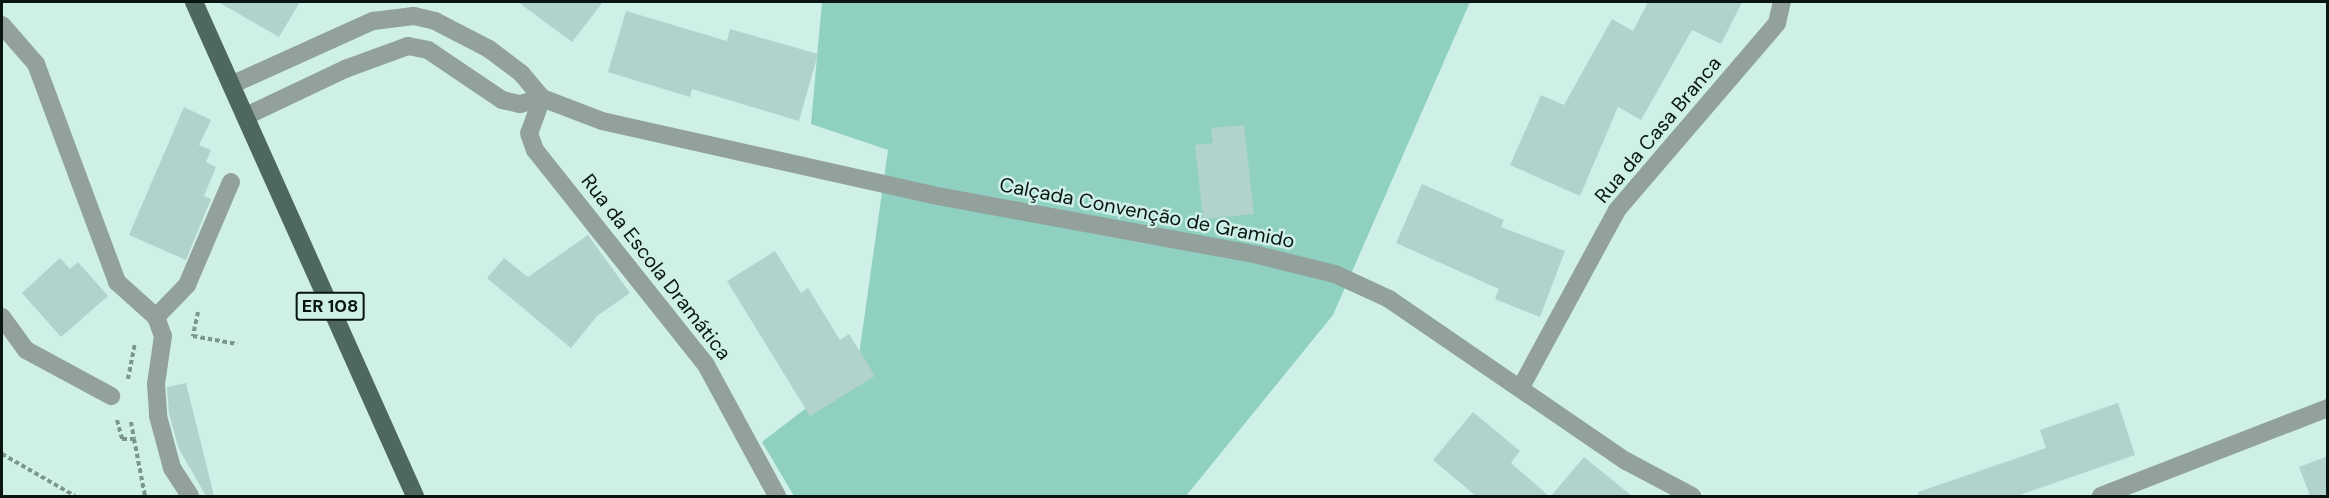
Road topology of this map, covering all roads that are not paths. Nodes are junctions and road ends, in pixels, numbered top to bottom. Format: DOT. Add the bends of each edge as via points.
graph roads {
  1 [pos="194,2"];
  2 [pos="1782,2"];
  3 [pos="2,25"];
  4 [pos="231,85"];
  5 [pos="542,98"];
  6 [pos="246,116"];
  7 [pos="231,182"];
  8 [pos="2,317"];
  9 [pos="156,317"];
  10 [pos="1521,387"];
  11 [pos="111,396"];
  12 [pos="2328,408"];
  13 [pos="189,496"];
  14 [pos="415,496"];
  15 [pos="777,496"];
  16 [pos="1692,496"];
  17 [pos="2101,496"];
  1 -- 4 [label="main road, ER 108"];
  2 -- 10 [label="street, Rua da Casa Branca" via="1777,24 1617,210"];
  3 -- 9 [label="street" via="36,64 117,282"];
  4 -- 5 [label="street, Calçada Convenção de Gramido" via="373,21 396,15 435,21 489,49 521,73"];
  4 -- 6 [label="main road, ER 108"];
  5 -- 6 [label="street, Calçada Convenção de Gramido" via="520,104 502,100 428,50 408,46 345,69"];
  5 -- 10 [label="street, Calçada Convenção de Gramido" via="602,121 932,195 1258,255 1335,274 1389,299"];
  5 -- 15 [label="street, Rua da Escola Dramática" via="529,134 535,150 706,365"];
  6 -- 14 [label="main road, ER 108"];
  7 -- 9 [label="street" via="188,285"];
  8 -- 11 [label="street" via="26,350"];
  9 -- 13 [label="street" via="163,336 156,384 158,416 172,468"];
  10 -- 16 [label="street, Calçada Convenção de Gramido" via="1626,461"];
  12 -- 17 [label="street"];
}
